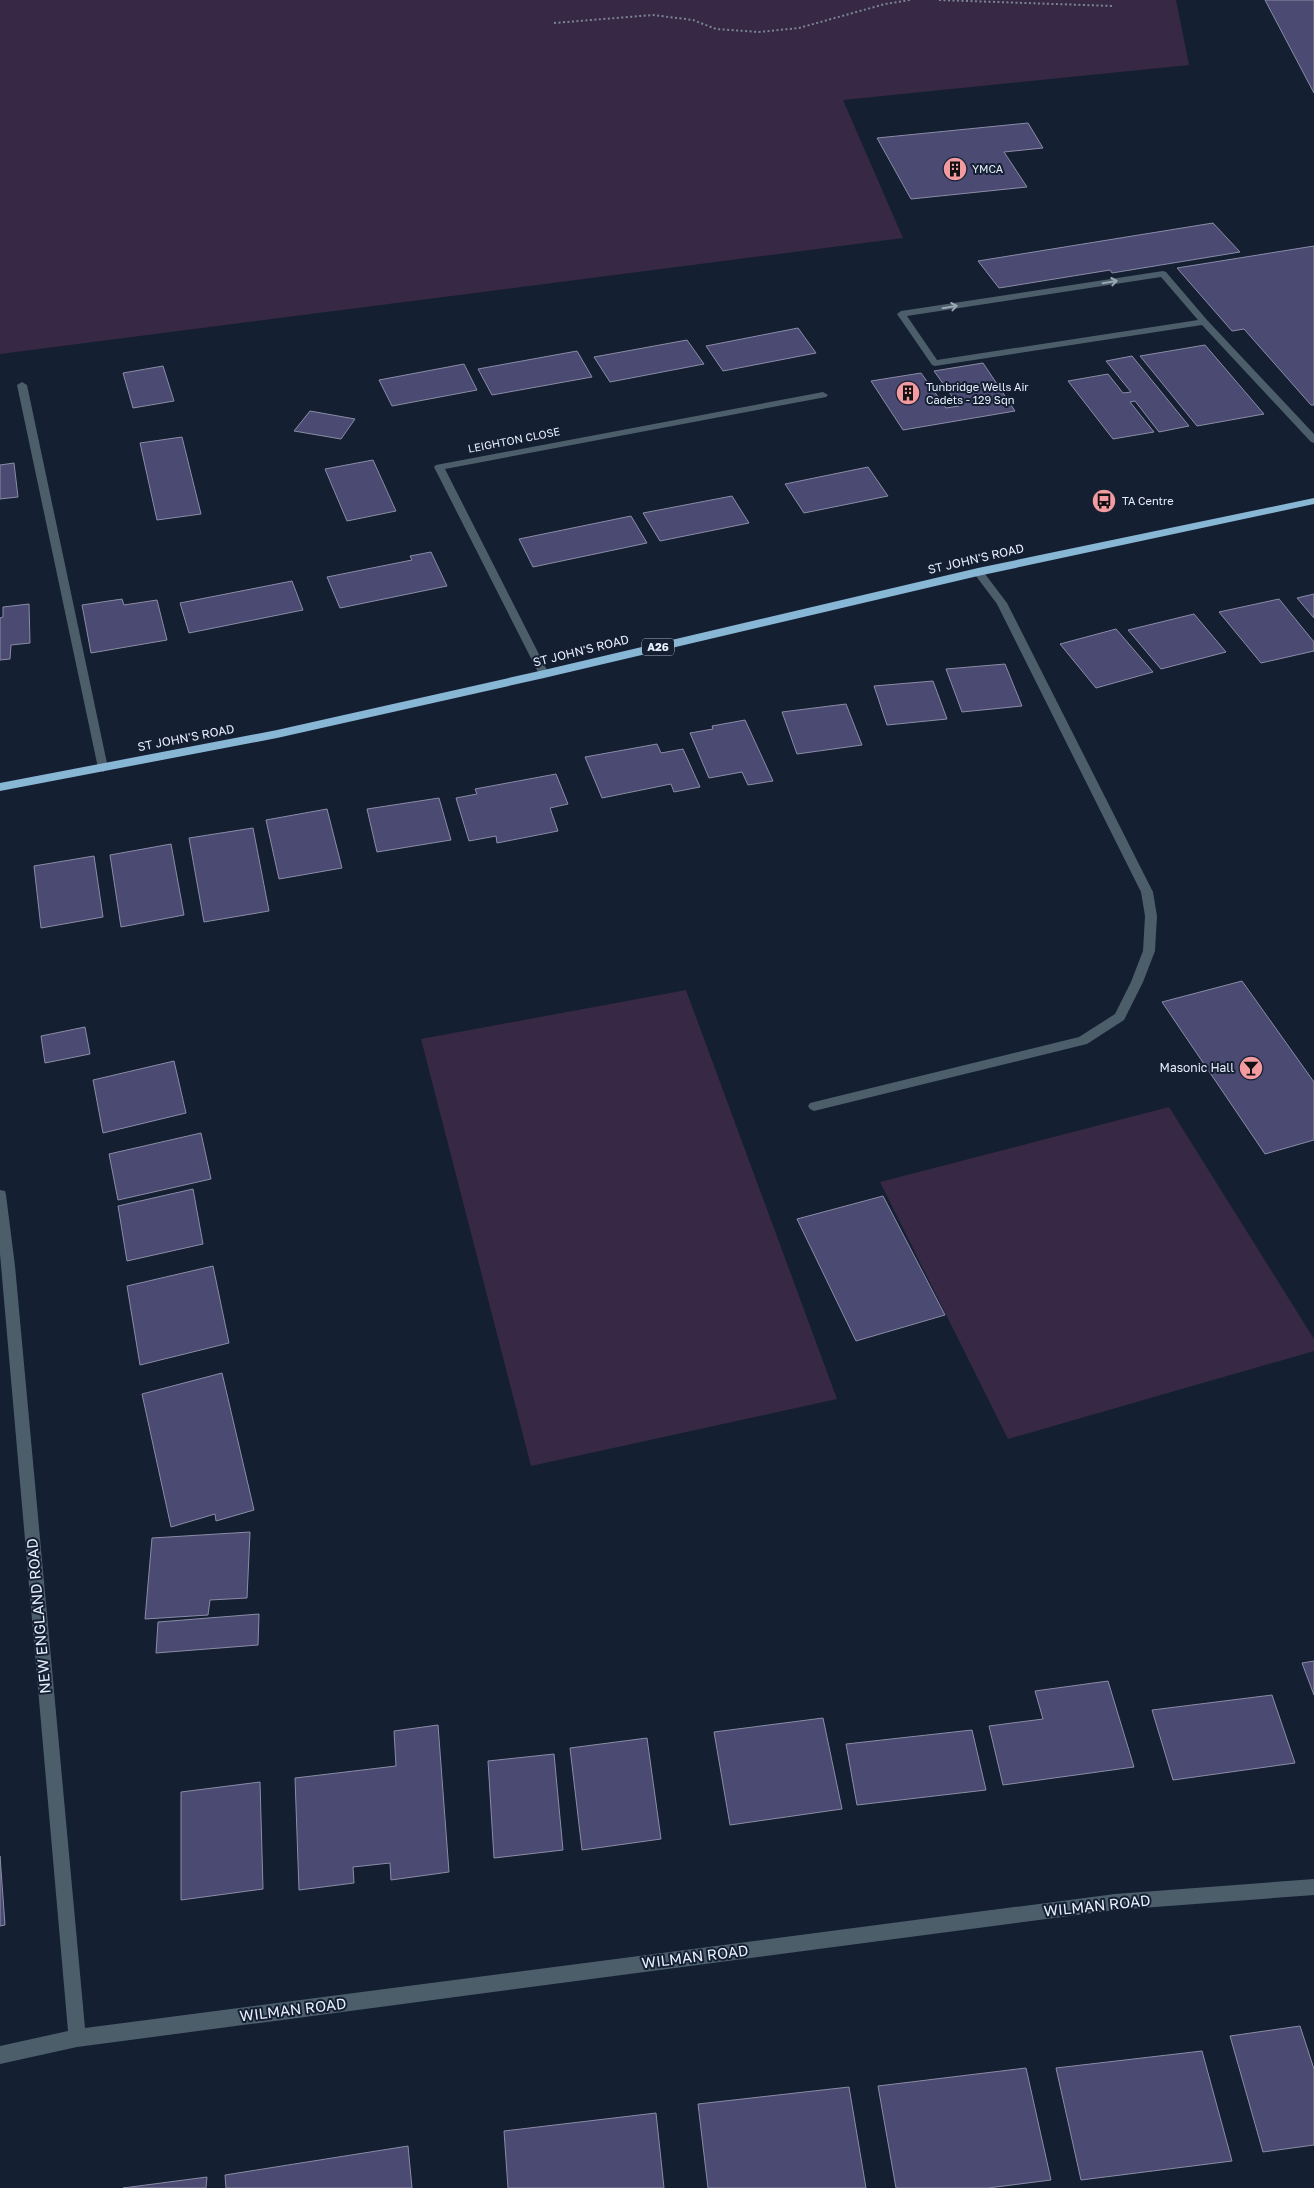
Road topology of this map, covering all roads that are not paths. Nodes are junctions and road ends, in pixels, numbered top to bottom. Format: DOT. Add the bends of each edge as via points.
graph roads {
  1 [pos="1204,322"];
  2 [pos="22,385"];
  3 [pos="823,395"];
  4 [pos="1314,440"];
  5 [pos="1314,501"];
  6 [pos="978,572"];
  7 [pos="544,674"];
  8 [pos="103,768"];
  9 [pos="0,787"];
  10 [pos="814,1106"];
  11 [pos="0,1195"];
  12 [pos="4,1266"];
  13 [pos="1314,1887"];
  14 [pos="77,2038"];
  15 [pos="0,2055"];
  1 -- 1 [label="street, one-way" via="934,363 901,314 1163,274"];
  1 -- 4 [label="street"];
  2 -- 8 [label="street"];
  3 -- 7 [label="street, LEIGHTON CLOSE" via="439,467"];
  5 -- 6 [label="highway, ST JOHN'S ROAD / A26"];
  6 -- 7 [label="highway, ST JOHN'S ROAD / A26"];
  6 -- 10 [label="street" via="1002,603 1147,892 1151,916 1149,951 1120,1017 1083,1041"];
  7 -- 8 [label="highway, ST JOHN'S ROAD / A26" via="277,734"];
  8 -- 9 [label="highway, ST JOHN'S ROAD / A26"];
  11 -- 12 [label="street, NEW ENGLAND ROAD"];
  12 -- 14 [label="street, NEW ENGLAND ROAD"];
  13 -- 14 [label="street, WILMAN ROAD" via="1114,1902"];
  14 -- 15 [label="street, WILMAN ROAD"];
}
